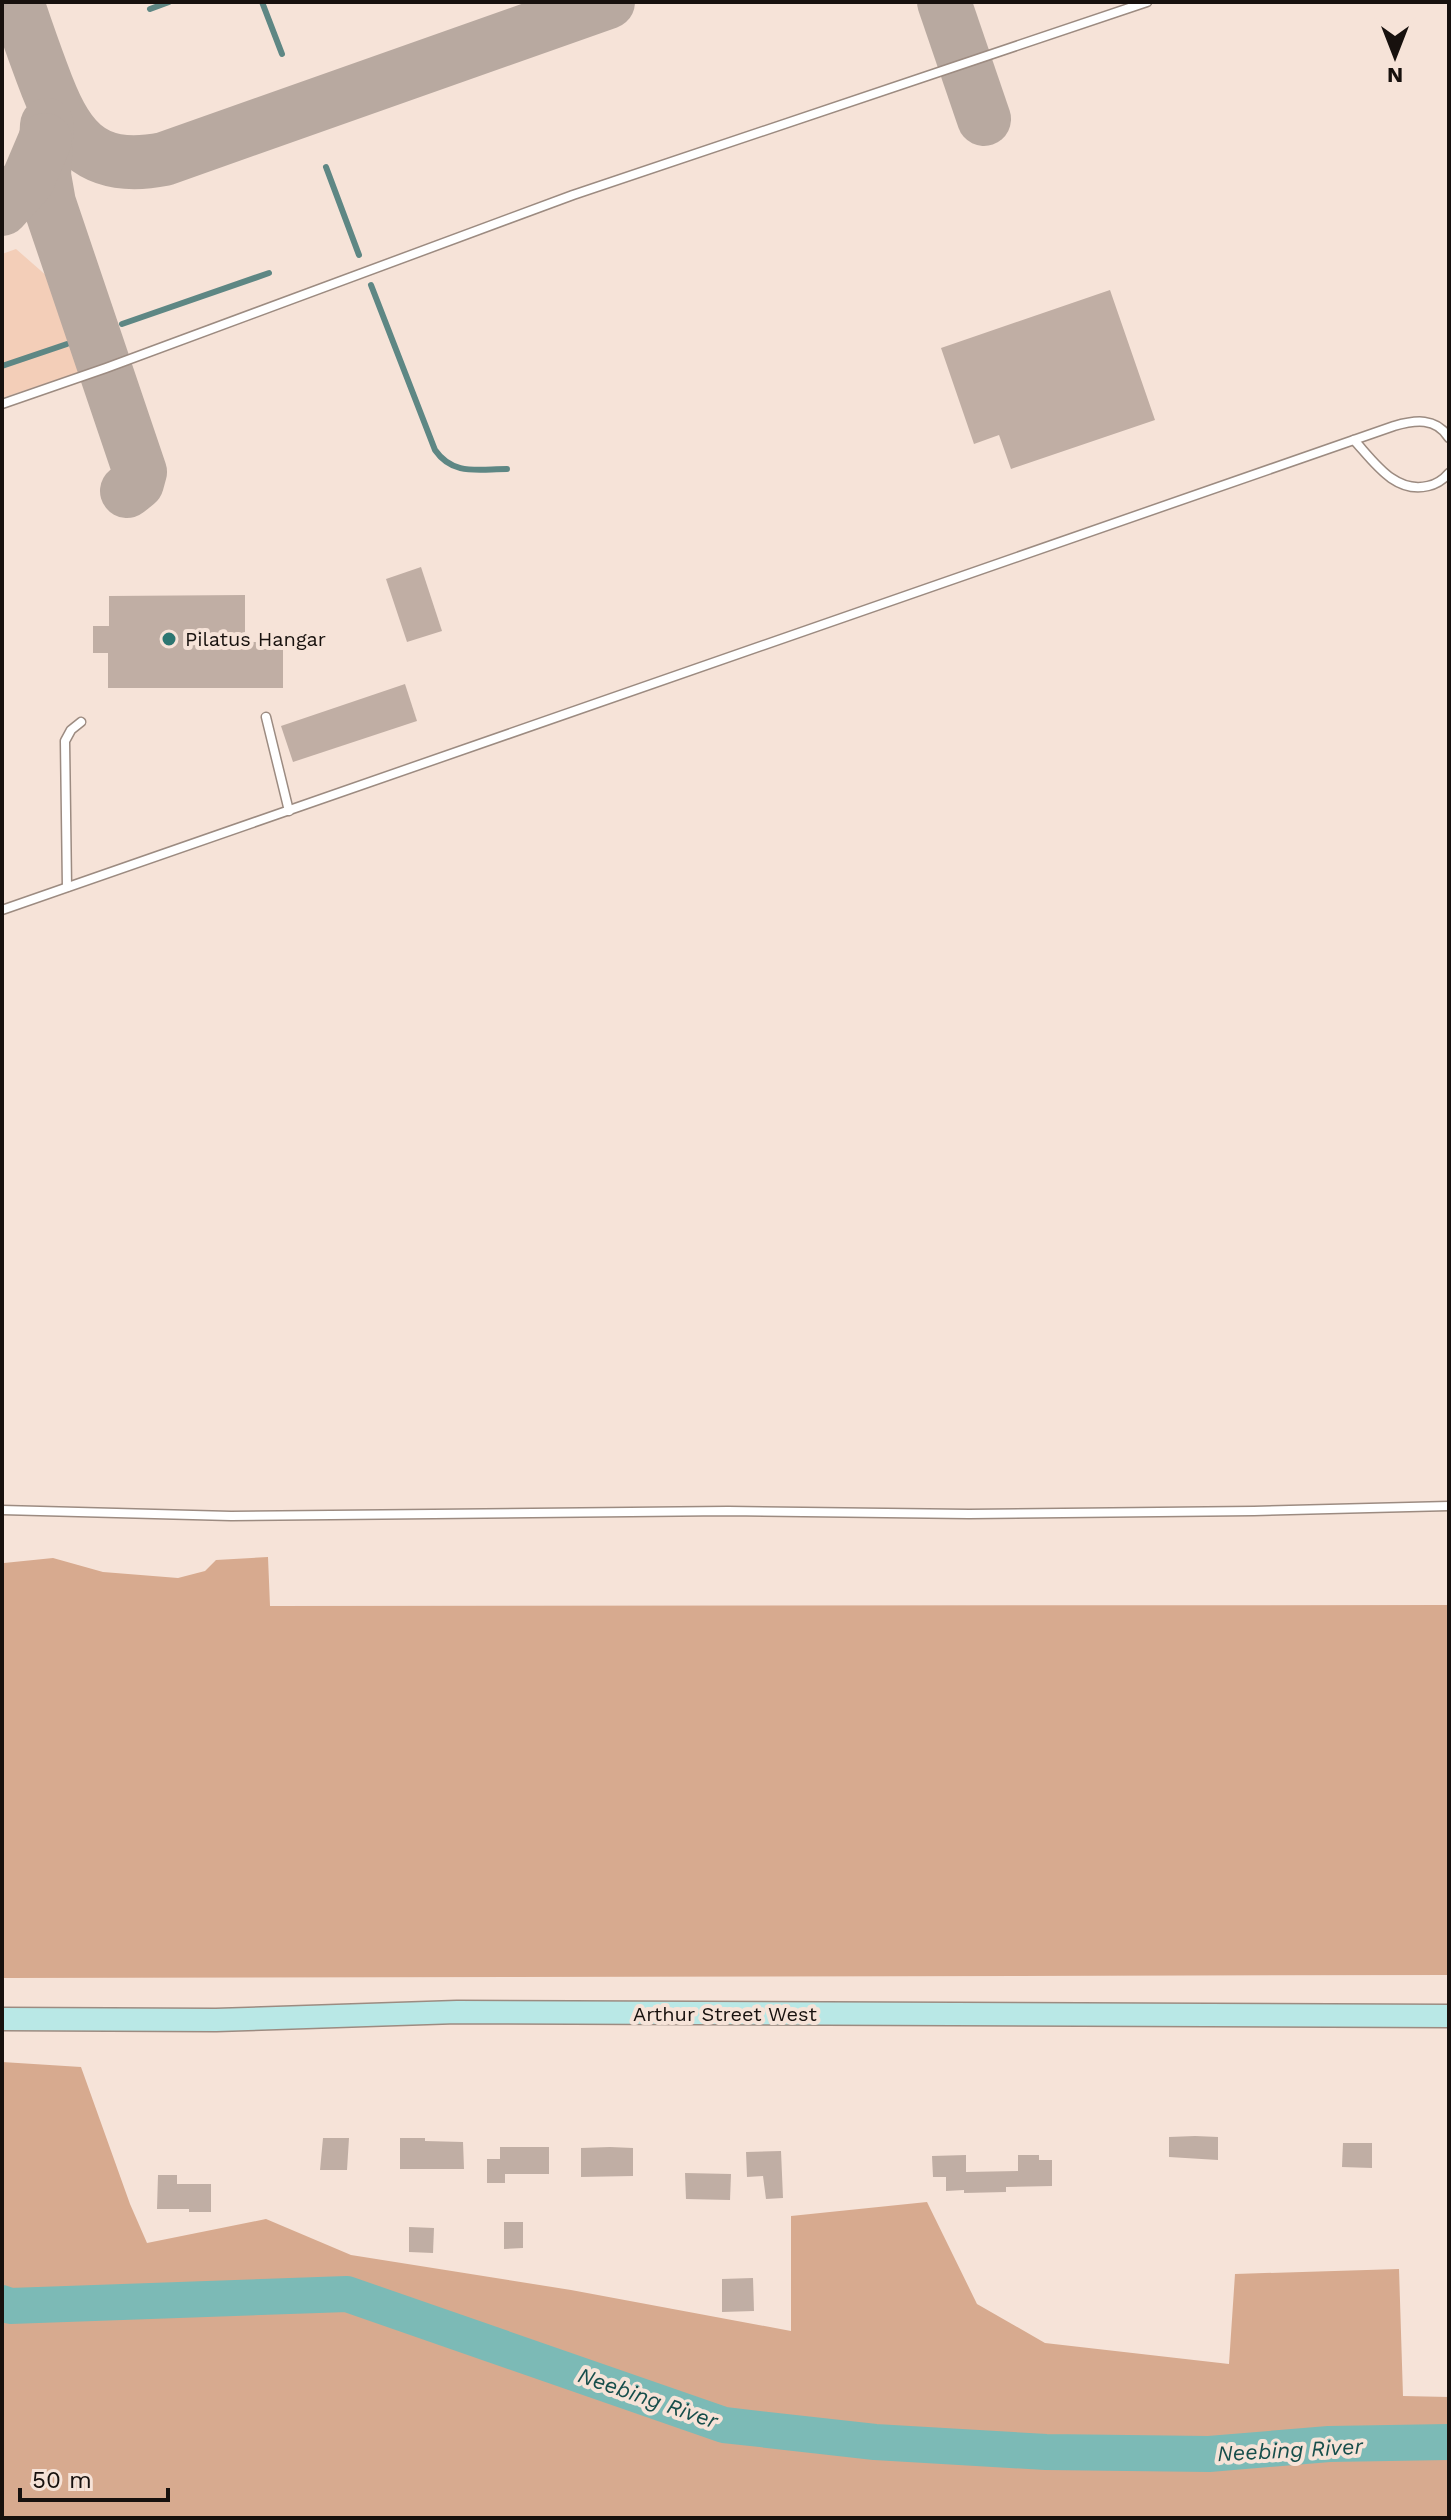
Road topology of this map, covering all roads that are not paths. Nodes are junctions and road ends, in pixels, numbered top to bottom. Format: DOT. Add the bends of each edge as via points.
graph roads {
  1 [pos="1147,2"];
  2 [pos="2,404"];
  3 [pos="1449,438"];
  4 [pos="1354,440"];
  5 [pos="1449,473"];
  6 [pos="266,717"];
  7 [pos="81,722"];
  8 [pos="289,811"];
  9 [pos="67,887"];
  10 [pos="2,910"];
  11 [pos="1449,1506"];
  12 [pos="2,1510"];
  13 [pos="1449,2016"];
  14 [pos="2,2019"];
  1 -- 2 [label="lane" via="573,195"];
  3 -- 4 [label="lane" via="1437,424 1422,421"];
  4 -- 5 [label="lane" via="1403,486 1437,484"];
  4 -- 8 [label="lane"];
  6 -- 8 [label="lane"];
  7 -- 9 [label="lane" via="65,741"];
  8 -- 9 [label="lane"];
  9 -- 10 [label="lane"];
  11 -- 12 [label="lane" via="231,1516"];
  13 -- 14 [label="main road, Arthur Street West" via="457,2012 216,2020"];
}
